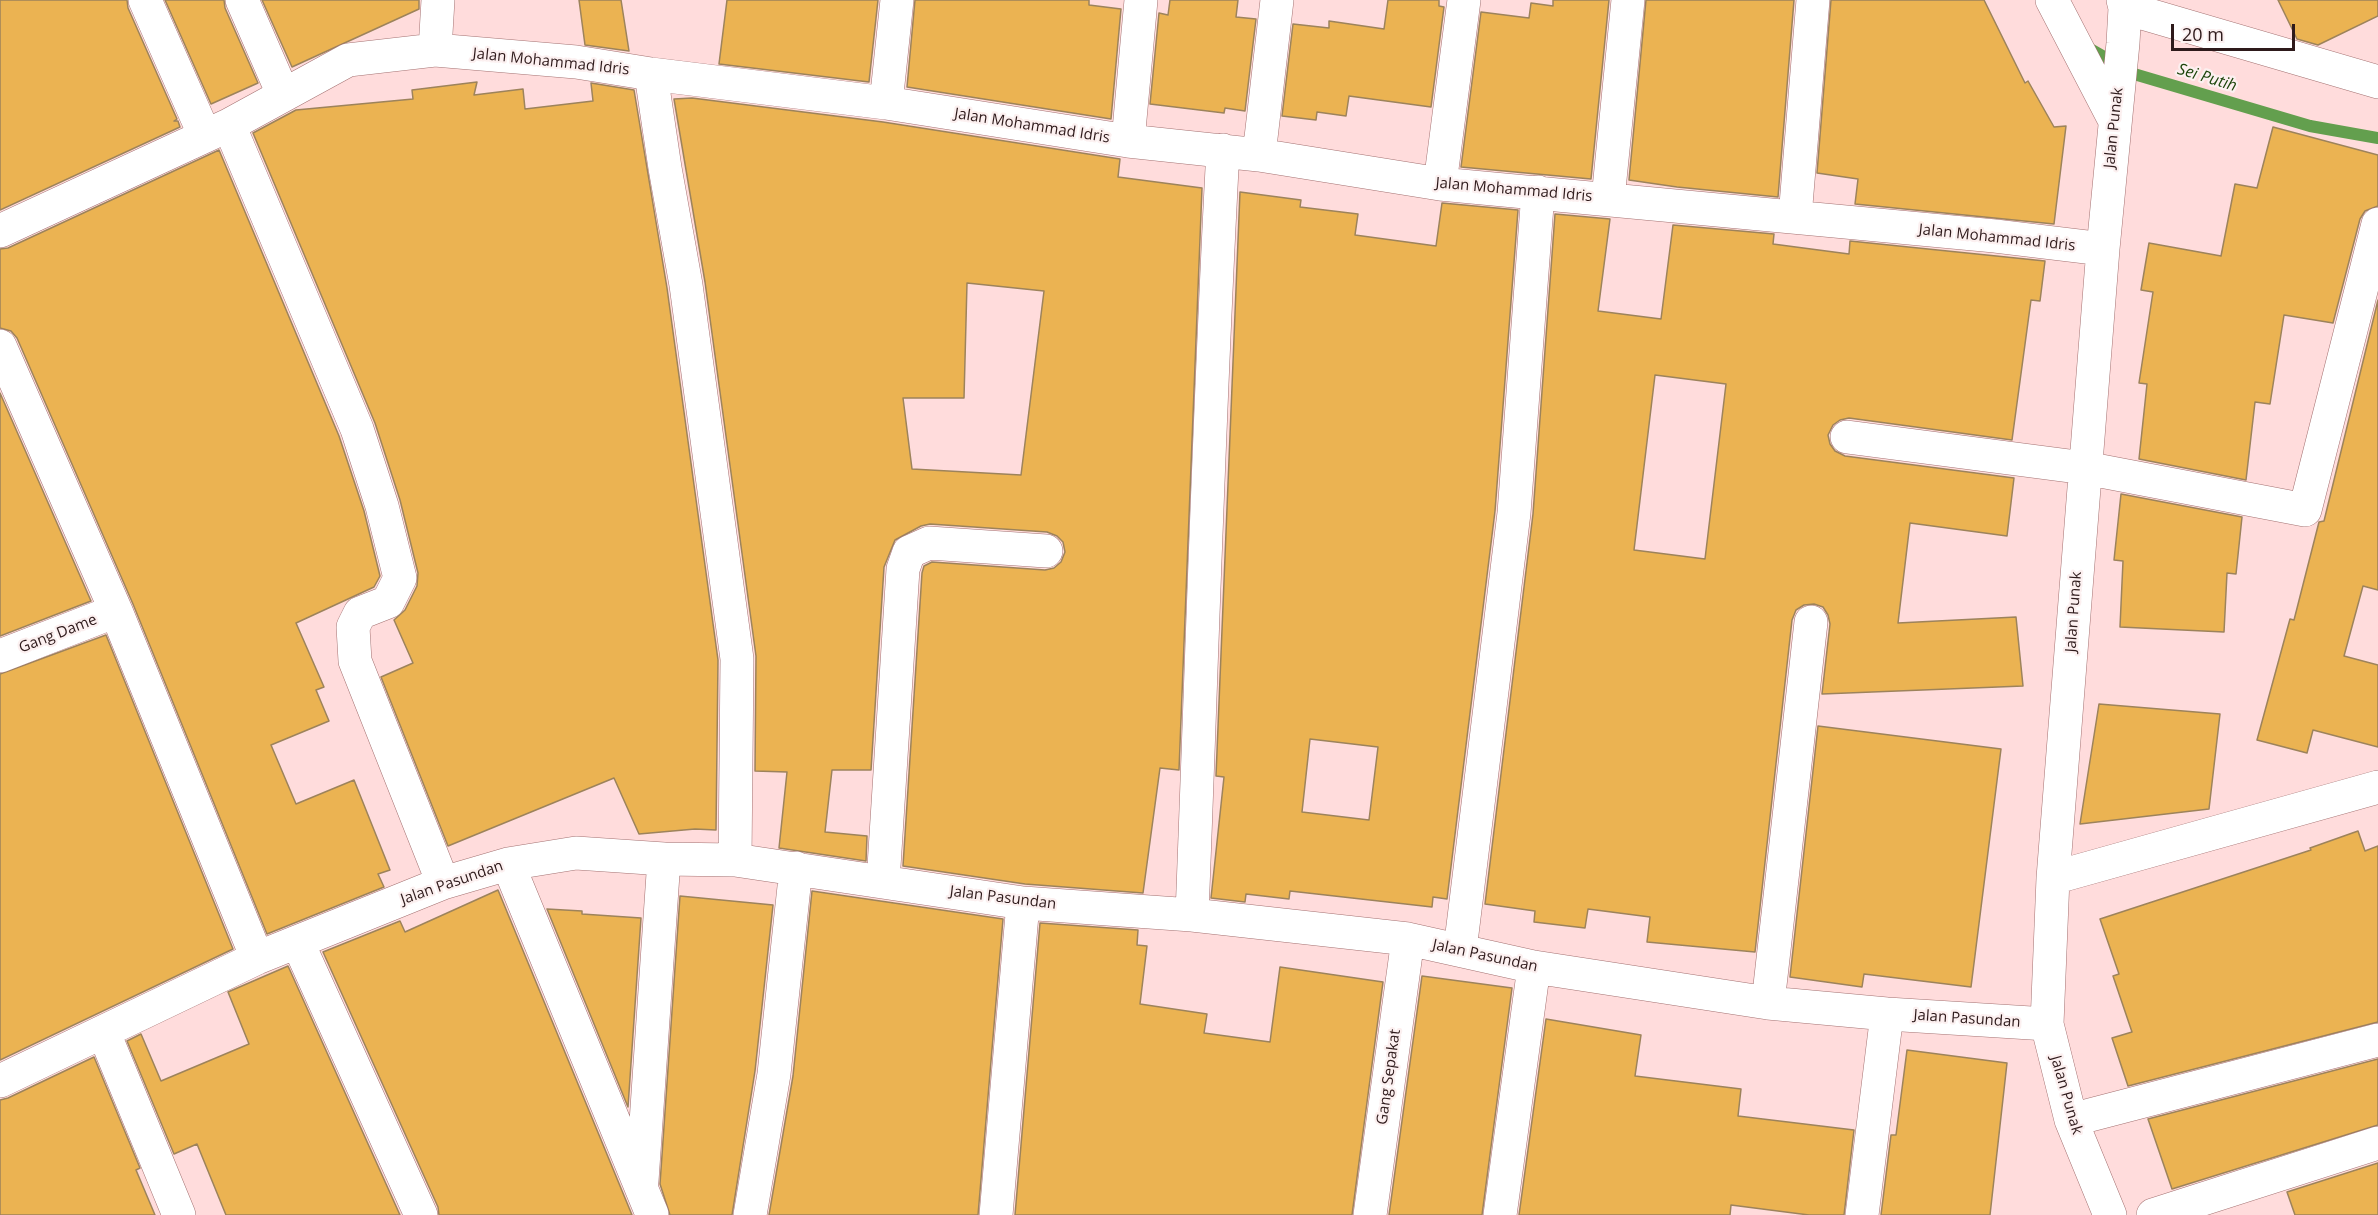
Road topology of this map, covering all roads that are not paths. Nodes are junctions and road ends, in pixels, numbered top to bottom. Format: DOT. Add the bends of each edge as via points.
graph roads {
  1 [pos="145,0"];
  2 [pos="242,0"];
  3 [pos="438,0"];
  4 [pos="897,0"];
  5 [pos="1141,0"];
  6 [pos="1277,0"];
  7 [pos="1464,0"];
  8 [pos="1628,0"];
  9 [pos="1814,0"];
  10 [pos="2052,0"];
  11 [pos="2123,4"];
  12 [pos="435,50"];
  13 [pos="651,74"];
  14 [pos="2378,82"];
  15 [pos="283,94"];
  16 [pos="886,103"];
  17 [pos="2115,121"];
  18 [pos="217,130"];
  19 [pos="1128,141"];
  20 [pos="1223,150"];
  21 [pos="1259,155"];
  22 [pos="1440,184"];
  23 [pos="1538,192"];
  24 [pos="1608,199"];
  25 [pos="1794,217"];
  26 [pos="2378,224"];
  27 [pos="0,231"];
  28 [pos="2103,249"];
  29 [pos="0,346"];
  30 [pos="1847,437"];
  31 [pos="2085,468"];
  32 [pos="1046,551"];
  33 [pos="116,611"];
  34 [pos="1811,622"];
  35 [pos="0,656"];
  36 [pos="2378,787"];
  37 [pos="664,859"];
  38 [pos="735,860"];
  39 [pos="508,864"];
  40 [pos="796,868"];
  41 [pos="2053,878"];
  42 [pos="883,882"];
  43 [pos="444,883"];
  44 [pos="1023,903"];
  45 [pos="1192,915"];
  46 [pos="1408,939"];
  47 [pos="298,943"];
  48 [pos="1460,950"];
  49 [pos="257,958"];
  50 [pos="1534,968"];
  51 [pos="1768,1003"];
  52 [pos="1887,1014"];
  53 [pos="2047,1024"];
  54 [pos="104,1033"];
  55 [pos="2378,1040"];
  56 [pos="0,1081"];
  57 [pos="2071,1120"];
  58 [pos="2378,1143"];
  59 [pos="647,1201"];
  60 [pos="179,1215"];
  61 [pos="421,1215"];
  62 [pos="750,1215"];
  63 [pos="996,1215"];
  64 [pos="1370,1215"];
  65 [pos="1500,1215"];
  66 [pos="1862,1215"];
  67 [pos="2110,1215"];
  68 [pos="2153,1215"];
  1 -- 18 [label="street"];
  2 -- 15 [label="street"];
  3 -- 12 [label="street"];
  4 -- 16 [label="street"];
  5 -- 19 [label="street"];
  6 -- 21 [label="street"];
  7 -- 22 [label="street"];
  8 -- 24 [label="street"];
  9 -- 25 [label="street"];
  10 -- 17 [label="street"];
  11 -- 14 [label="street"];
  11 -- 17 [label="street, Jalan Punak"];
  12 -- 13 [label="street, Jalan Mohammad Idris" via="576,62"];
  12 -- 15 [label="street, Jalan Mohammad Idris" via="348,60"];
  13 -- 16 [label="street, Jalan Mohammad Idris"];
  13 -- 38 [label="street" via="686,285 738,658"];
  15 -- 18 [label="street, Jalan Mohammad Idris"];
  16 -- 19 [label="street, Jalan Mohammad Idris"];
  17 -- 28 [label="street, Jalan Punak"];
  18 -- 27 [label="street, Jalan Mohammad Idris"];
  18 -- 43 [label="street" via="357,429 382,506 400,578 388,602 360,613 353,627 354,661"];
  19 -- 20 [label="street, Jalan Mohammad Idris"];
  20 -- 21 [label="street, Jalan Mohammad Idris"];
  20 -- 45 [label="street"];
  21 -- 22 [label="street, Jalan Mohammad Idris"];
  22 -- 23 [label="street, Jalan Mohammad Idris"];
  23 -- 24 [label="street, Jalan Mohammad Idris"];
  23 -- 48 [label="street" via="1514,513"];
  24 -- 25 [label="street, Jalan Mohammad Idris"];
  25 -- 28 [label="street, Jalan Mohammad Idris"];
  26 -- 31 [label="street" via="2305,510"];
  28 -- 31 [label="street, Jalan Punak"];
  29 -- 33 [label="street"];
  30 -- 31 [label="street"];
  31 -- 41 [label="street, Jalan Punak"];
  32 -- 42 [label="street" via="929,543 909,552 903,568"];
  33 -- 35 [label="street, Gang Dame"];
  33 -- 49 [label="street"];
  34 -- 51 [label="street"];
  36 -- 41 [label="street"];
  37 -- 38 [label="street, Jalan Pasundan"];
  37 -- 39 [label="street, Jalan Pasundan" via="576,854"];
  37 -- 59 [label="street"];
  38 -- 40 [label="street, Jalan Pasundan"];
  39 -- 43 [label="street, Jalan Pasundan"];
  39 -- 59 [label="street"];
  40 -- 42 [label="street, Jalan Pasundan"];
  40 -- 62 [label="street" via="774,1074"];
  41 -- 53 [label="street, Jalan Punak"];
  42 -- 44 [label="street, Jalan Pasundan"];
  43 -- 47 [label="street, Jalan Pasundan"];
  44 -- 45 [label="street, Jalan Pasundan"];
  44 -- 63 [label="street"];
  45 -- 46 [label="street, Jalan Pasundan"];
  46 -- 48 [label="street, Jalan Pasundan"];
  46 -- 64 [label="street, Gang Sepakat"];
  47 -- 49 [label="street, Jalan Pasundan"];
  47 -- 61 [label="street"];
  48 -- 50 [label="street, Jalan Pasundan"];
  49 -- 54 [label="street, Jalan Pasundan"];
  50 -- 51 [label="street, Jalan Pasundan"];
  50 -- 65 [label="street"];
  51 -- 52 [label="street, Jalan Pasundan"];
  52 -- 53 [label="street, Jalan Pasundan"];
  52 -- 66 [label="street"];
  53 -- 57 [label="street, Jalan Punak"];
  54 -- 56 [label="street, Jalan Pasundan"];
  54 -- 60 [label="street"];
  55 -- 57 [label="street"];
  57 -- 67 [label="street, Jalan Punak"];
  58 -- 68 [label="street"];
}
